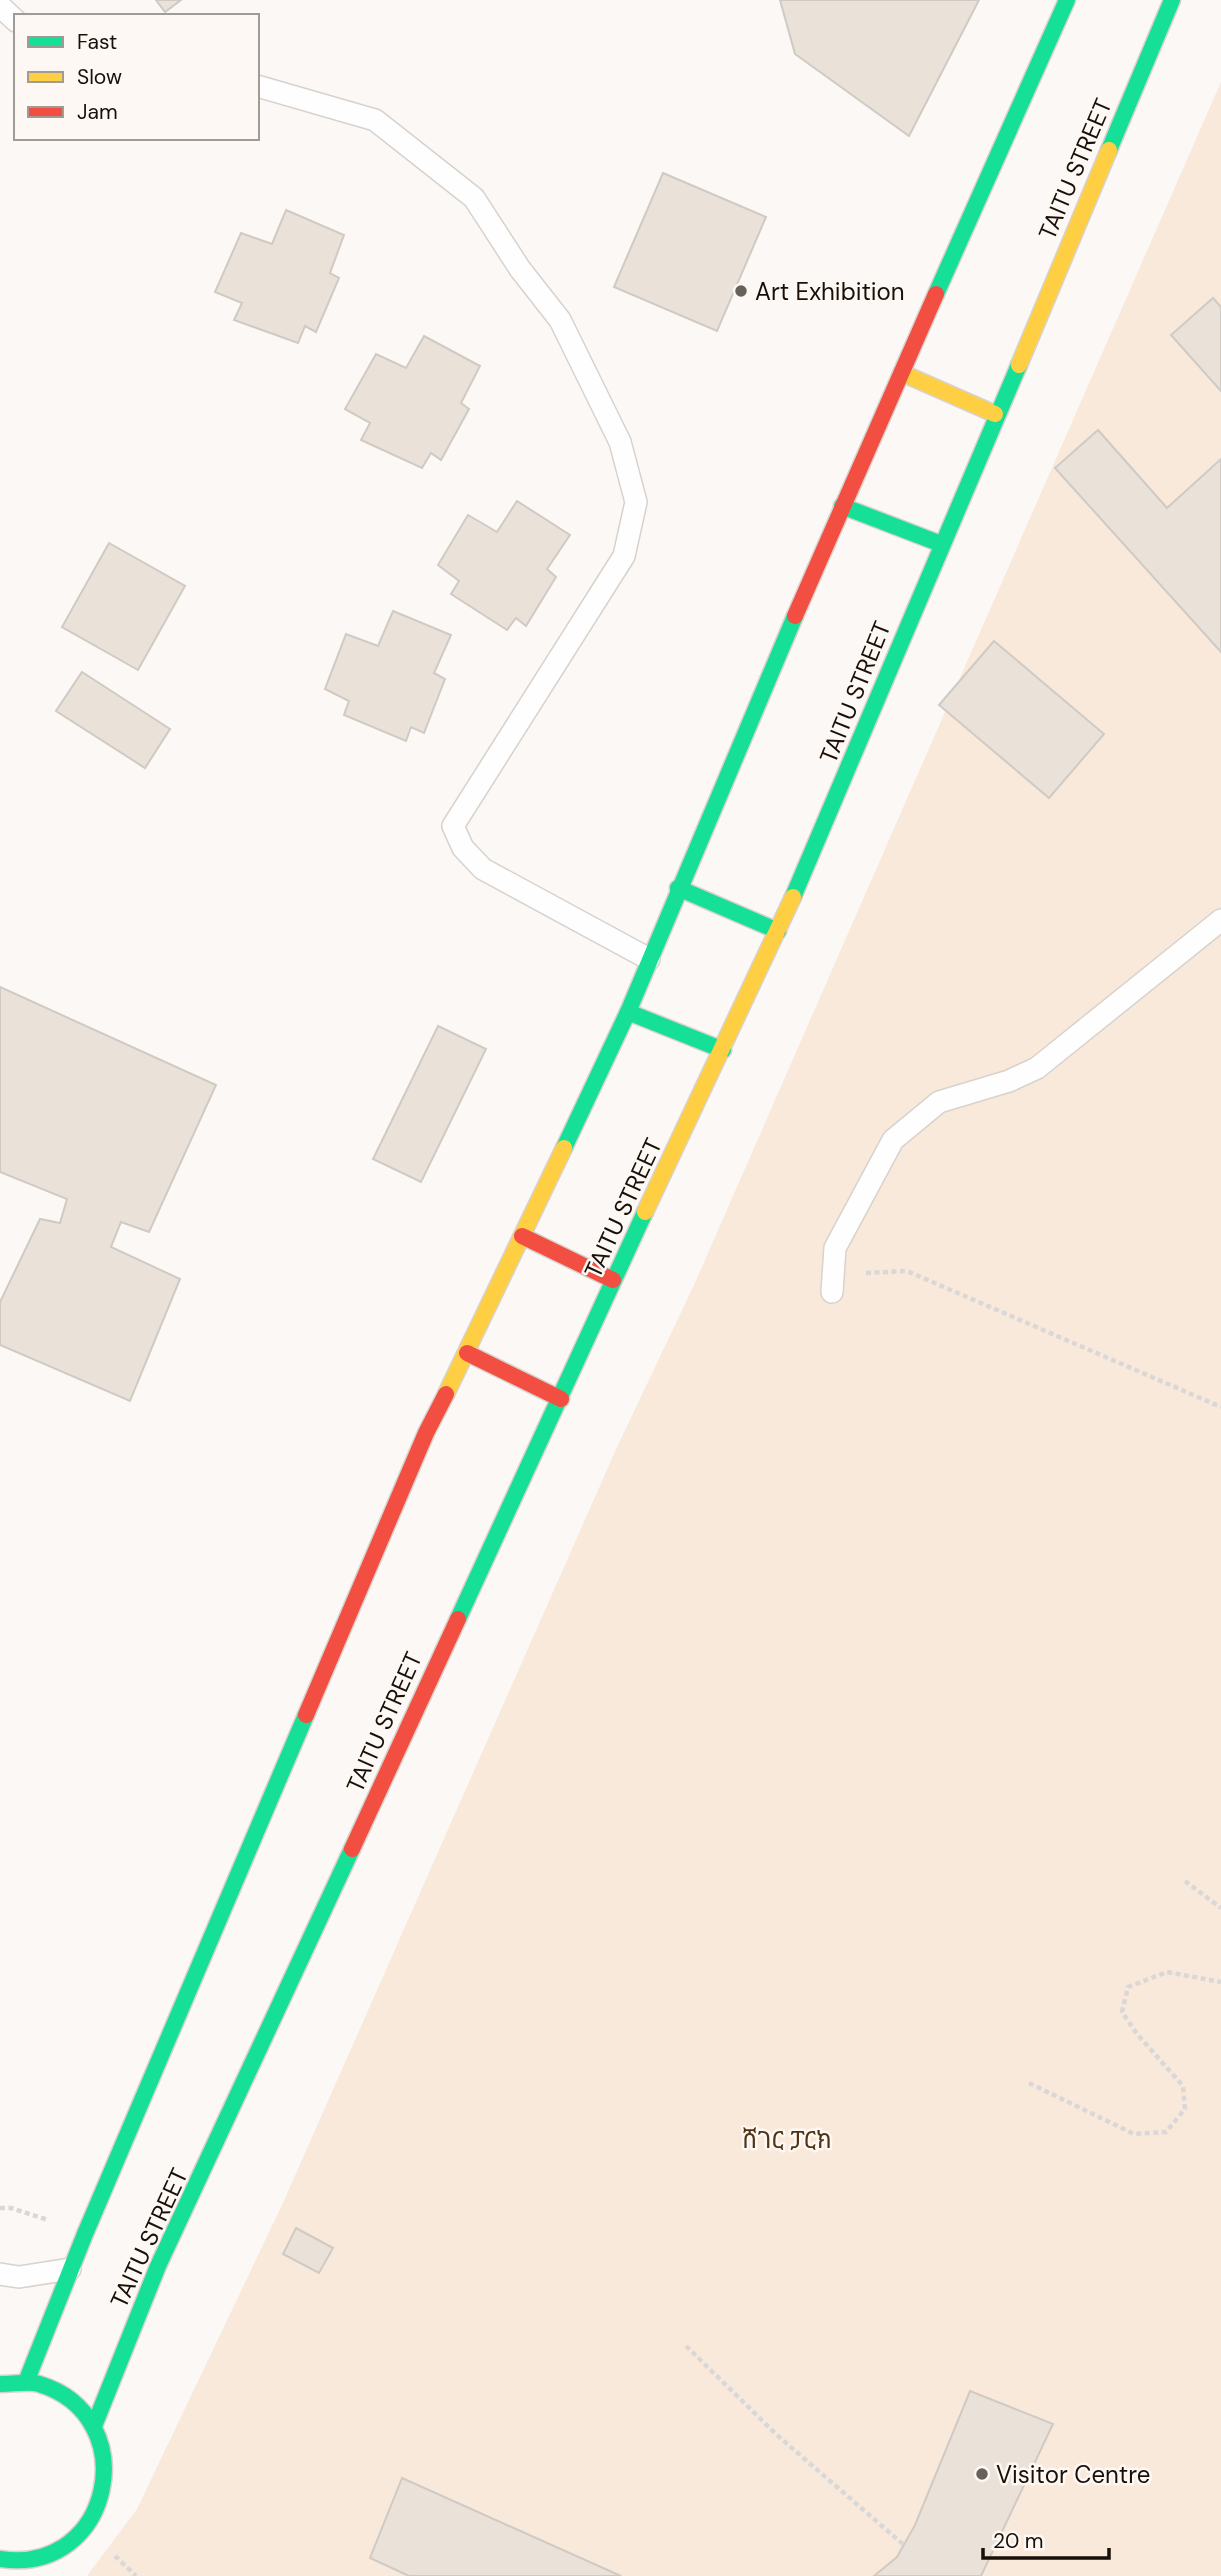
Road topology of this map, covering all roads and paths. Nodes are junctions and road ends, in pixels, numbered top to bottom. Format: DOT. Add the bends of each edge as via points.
graph roads {
  1 [pos="1067,0"];
  2 [pos="1172,0"];
  3 [pos="0,6"];
  4 [pos="14,18"];
  5 [pos="259,87"];
  6 [pos="902,373"];
  7 [pos="995,414"];
  8 [pos="842,506"];
  9 [pos="941,544"];
  10 [pos="678,888"];
  11 [pos="1221,920"];
  12 [pos="778,931"];
  13 [pos="649,959"];
  14 [pos="628,1012"];
  15 [pos="723,1050"];
  16 [pos="522,1236"];
  17 [pos="613,1280"];
  18 [pos="832,1292"];
  19 [pos="467,1353"];
  20 [pos="561,1399"];
  21 [pos="1221,1407"];
  22 [pos="1185,1881"];
  23 [pos="1221,1908"];
  24 [pos="1221,1982"];
  25 [pos="1029,2082"];
  26 [pos="0,2208"];
  27 [pos="85,2234"];
  28 [pos="70,2269"];
  29 [pos="0,2274"];
  30 [pos="685,2346"];
  31 [pos="8,2381"];
  32 [pos="94,2426"];
  33 [pos="904,2545"];
  34 [pos="0,2559"];
  35 [pos="38,2559"];
  36 [pos="23,2576"];
  1 -- 6 [label="main road"];
  2 -- 7 [label="main road, TAITU STREET"];
  3 -- 4 [label="lane"];
  5 -- 13 [label="lane" via="375,120 474,198 560,320 620,442 636,502 624,556 453,826 463,848 483,869"];
  6 -- 7 [label="main road"];
  6 -- 8 [label="main road"];
  7 -- 9 [label="main road, TAITU STREET"];
  8 -- 9 [label="main road"];
  8 -- 10 [label="main road"];
  9 -- 12 [label="main road, TAITU STREET"];
  10 -- 12 [label="main road"];
  10 -- 13 [label="main road"];
  11 -- 18 [label="lane" via="1037,1068 939,1102 893,1140 835,1248"];
  12 -- 15 [label="main road, TAITU STREET"];
  13 -- 14 [label="main road"];
  14 -- 15 [label="main road"];
  14 -- 16 [label="main road"];
  15 -- 17 [label="main road, TAITU STREET"];
  16 -- 17 [label="main road"];
  16 -- 19 [label="main road"];
  17 -- 20 [label="main road, TAITU STREET"];
  18 -- 21 [label="path" via="868,1273 907,1271"];
  19 -- 20 [label="main road"];
  19 -- 27 [label="main road" via="426,1433"];
  20 -- 32 [label="main road, TAITU STREET" via="519,1480 158,2266"];
  22 -- 23 [label="path"];
  24 -- 25 [label="path" via="1167,1972 1128,1987 1122,2012 1184,2086 1185,2109 1166,2133 1134,2134"];
  26 -- 27 [label="path"];
  27 -- 28 [label="main road"];
  28 -- 29 [label="lane" via="19,2277"];
  28 -- 31 [label="main road"];
  30 -- 33 [label="path" via="778,2436"];
  31 -- 32 [label="main road" via="58,2391"];
  32 -- 35 [label="main road" via="107,2474 101,2503 87,2528 64,2549"];
  34 -- 35 [label="main road"];
  35 -- 36 [label="main road"];
}
